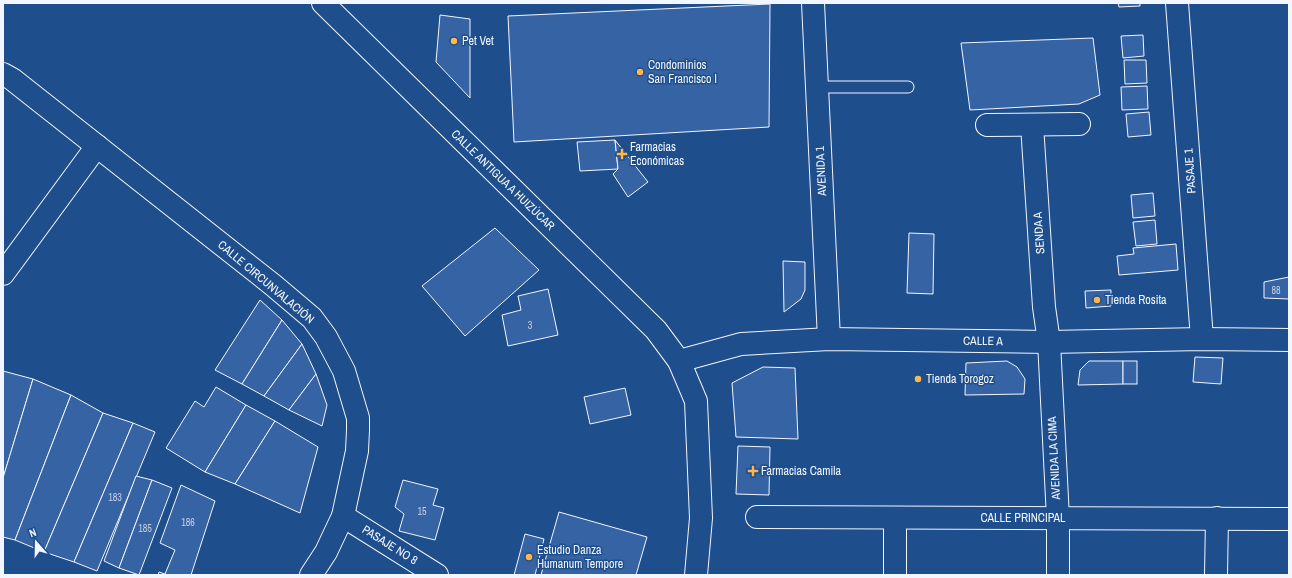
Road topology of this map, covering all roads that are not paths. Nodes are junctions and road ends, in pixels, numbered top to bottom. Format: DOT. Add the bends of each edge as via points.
graph roads {
  1 [pos="323,3"];
  2 [pos="813,3"];
  3 [pos="1177,3"];
  4 [pos="6,82"];
  5 [pos="817,87"];
  6 [pos="908,87"];
  7 [pos="1079,124"];
  8 [pos="987,125"];
  9 [pos="1032,125"];
  10 [pos="97,146"];
  11 [pos="3,274"];
  12 [pos="829,338"];
  13 [pos="1202,339"];
  14 [pos="1289,340"];
  15 [pos="1049,342"];
  16 [pos="679,361"];
  17 [pos="343,516"];
  18 [pos="757,517"];
  19 [pos="895,518"];
  20 [pos="1058,518"];
  21 [pos="1217,518"];
  22 [pos="1289,519"];
  23 [pos="311,575"];
  24 [pos="437,575"];
  25 [pos="696,575"];
  26 [pos="895,575"];
  27 [pos="1058,575"];
  28 [pos="1216,575"];
  1 -- 16 [label="street, CALLE ANTIGUA A HUIZÚCAR" via="656,330"];
  2 -- 5 [label="street, AVENIDA 1"];
  3 -- 13 [label="street, PASAJE 1"];
  4 -- 10 [label="street, CALLE CIRCUNVALACIÓN"];
  5 -- 6 [label="lane"];
  5 -- 12 [label="street, AVENIDA 1"];
  7 -- 9 [label="street"];
  8 -- 9 [label="street"];
  9 -- 15 [label="street, SENDA A" via="1044,307"];
  10 -- 11 [label="street"];
  10 -- 17 [label="street, CALLE CIRCUNVALACIÓN" via="273,285 312,318 326,337 344,371 358,418 357,451"];
  12 -- 15 [label="street, CALLE A"];
  12 -- 16 [label="street, CALLE A" via="741,344"];
  13 -- 14 [label="street, CALLE A"];
  13 -- 15 [label="street, CALLE A"];
  15 -- 20 [label="street, AVENIDA LA CIMA"];
  16 -- 25 [label="street, CALLE ANTIGUA A HUIZÚCAR" via="696,401 701,518"];
  17 -- 23 [label="street, CALLE CIRCUNVALACIÓN" via="326,552"];
  17 -- 24 [label="street, PASAJE NO 8"];
  18 -- 19 [label="street, CALLE PRINCIPAL"];
  19 -- 20 [label="street, CALLE PRINCIPAL"];
  19 -- 26 [label="street"];
  20 -- 21 [label="street, CALLE PRINCIPAL"];
  20 -- 27 [label="street, AVENIDA LA CIMA"];
  21 -- 22 [label="street, CALLE PRINCIPAL"];
  21 -- 28 [label="street"];
}
